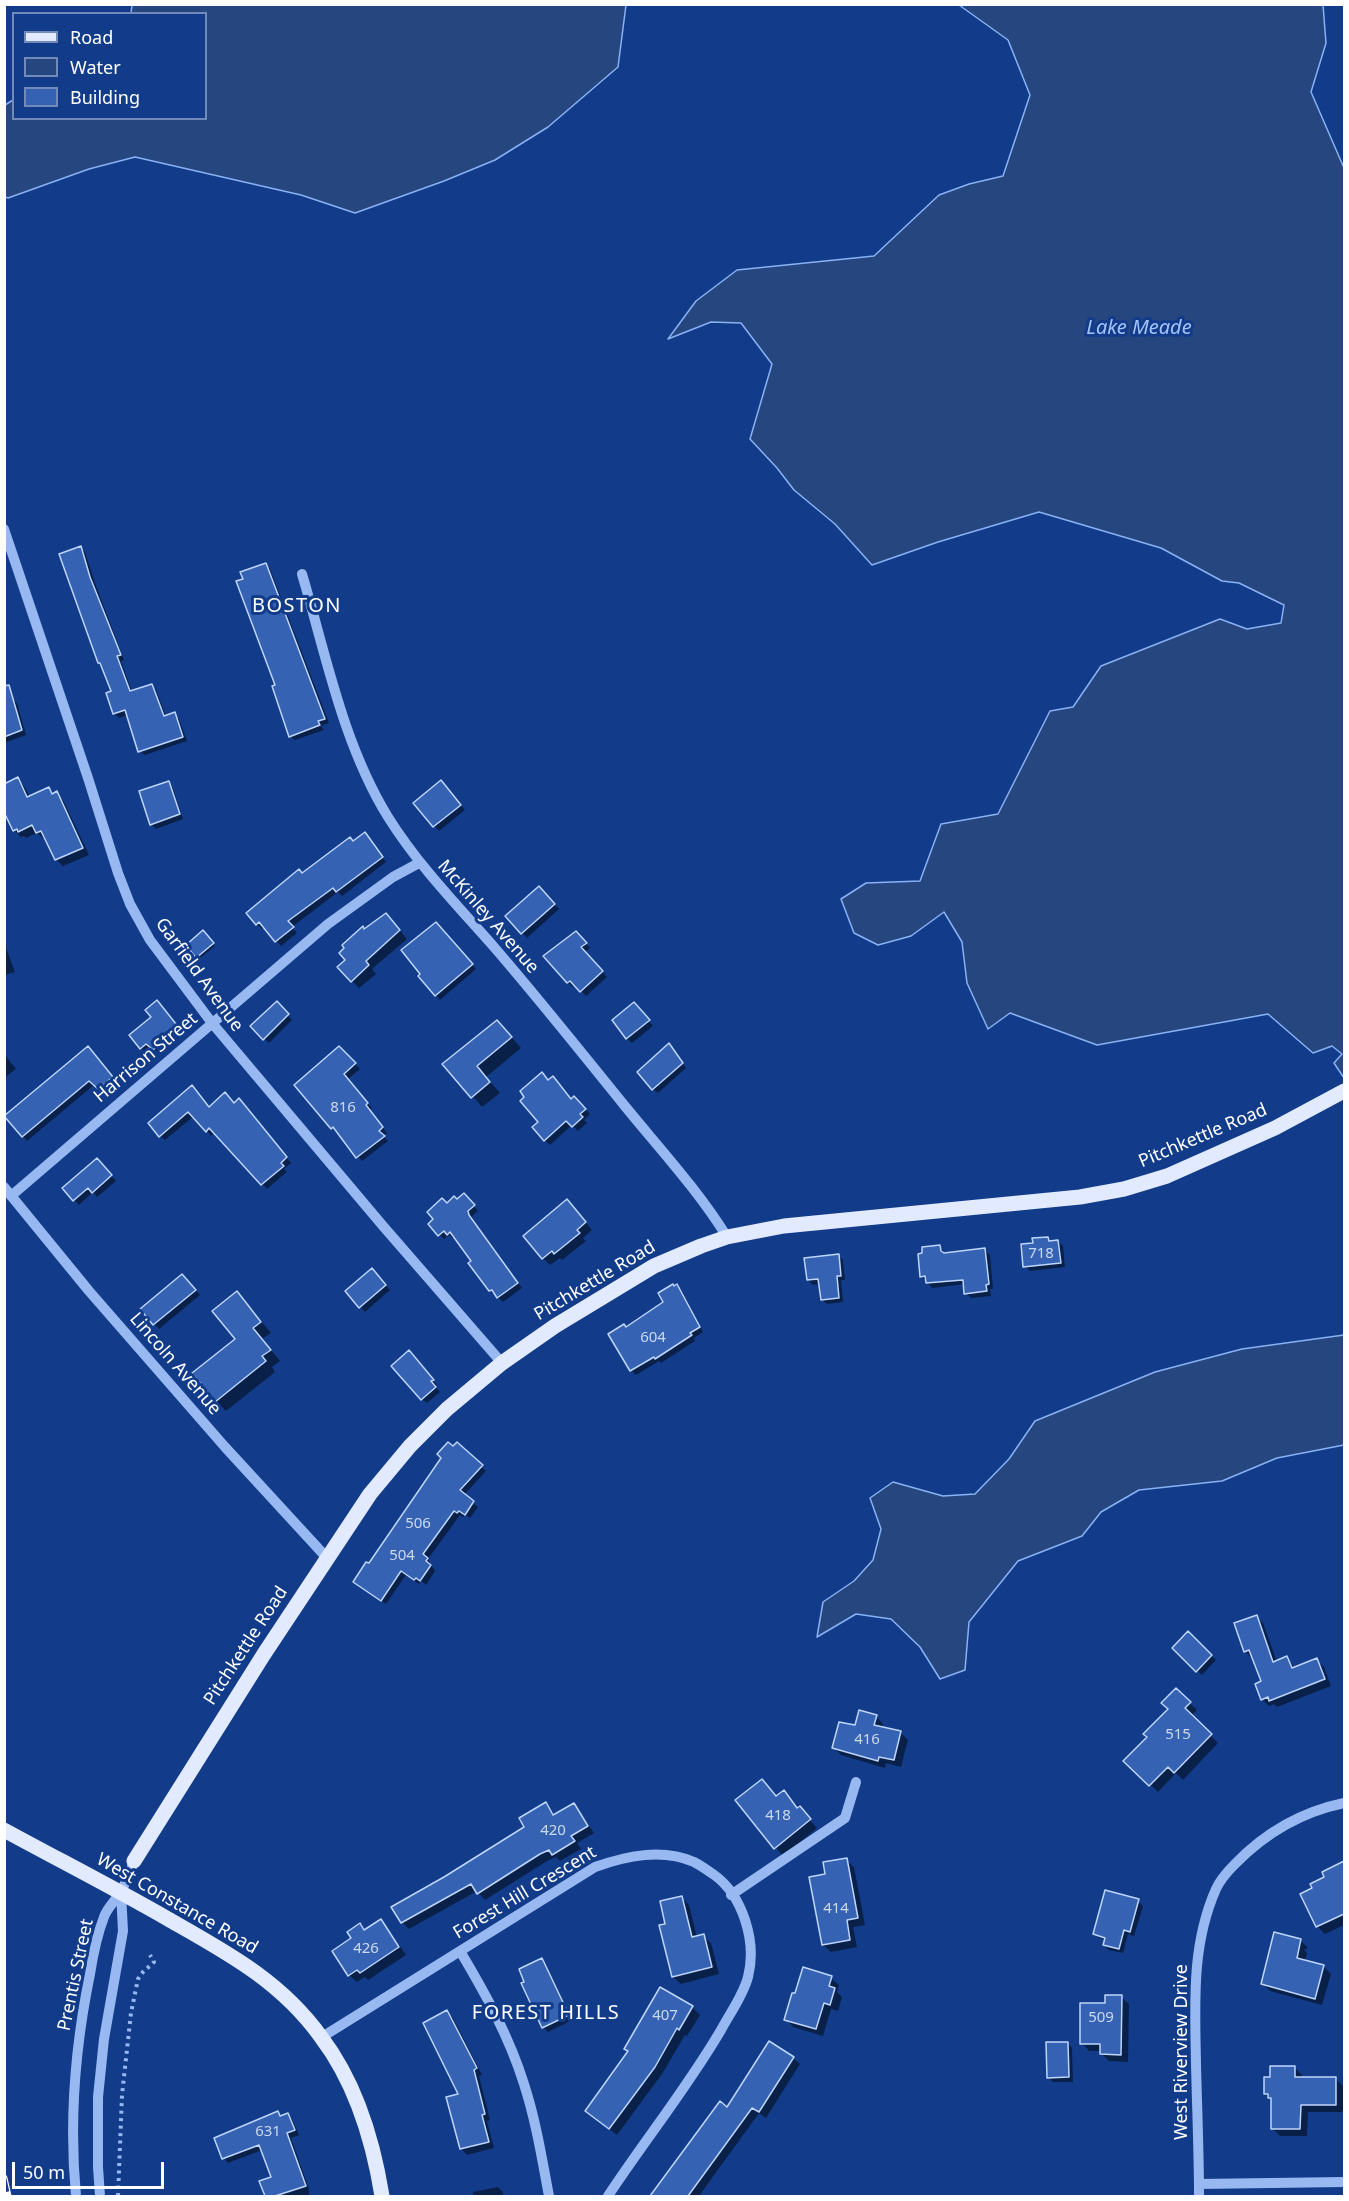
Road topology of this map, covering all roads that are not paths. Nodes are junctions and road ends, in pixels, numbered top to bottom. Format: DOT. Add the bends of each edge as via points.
graph roads {
  1 [pos="4,529"];
  2 [pos="302,574"];
  3 [pos="419,863"];
  4 [pos="212,1023"];
  5 [pos="1342,1092"];
  6 [pos="8,1191"];
  7 [pos="727,1237"];
  8 [pos="502,1363"];
  9 [pos="327,1558"];
  10 [pos="856,1782"];
  11 [pos="1344,1803"];
  12 [pos="4,1830"];
  13 [pos="134,1861"];
  14 [pos="121,1892"];
  15 [pos="731,1894"];
  16 [pos="460,1951"];
  17 [pos="322,2037"];
  18 [pos="1344,2182"];
  19 [pos="1199,2184"];
  20 [pos="76,2196"];
  21 [pos="100,2196"];
  22 [pos="382,2196"];
  23 [pos="549,2196"];
  24 [pos="608,2196"];
  25 [pos="1199,2196"];
  1 -- 4 [label="street, Garfield Avenue" via="130,904 150,940"];
  2 -- 3 [label="street, McKinley Avenue" via="344,720 363,768 387,815"];
  3 -- 4 [label="street, Harrison Street" via="328,924"];
  3 -- 7 [label="street, McKinley Avenue" via="661,1149"];
  4 -- 6 [label="street, Harrison Street"];
  4 -- 8 [label="street, Garfield Avenue"];
  5 -- 7 [label="main road, Pitchkettle Road" via="1208,1159 1124,1189 1080,1197 784,1226"];
  6 -- 9 [label="street, Lincoln Avenue" via="218,1439"];
  7 -- 8 [label="main road, Pitchkettle Road" via="654,1266"];
  8 -- 9 [label="main road, Pitchkettle Road" via="410,1446 370,1494"];
  9 -- 13 [label="main road, Pitchkettle Road"];
  10 -- 15 [label="street" via="845,1818"];
  11 -- 19 [label="street, West Riverview Drive" via="1298,1817 1269,1834 1249,1849 1217,1888 1200,1943 1194,1991"];
  12 -- 14 [label="main road, West Constance Road"];
  13 -- 14 [label="street, Pitchkettle Road"];
  14 -- 17 [label="main road, West Constance Road" via="241,1960 275,1987"];
  14 -- 20 [label="street, Prentis Street" via="105,1915 95,1947 80,2033 73,2133"];
  14 -- 21 [label="street, Prentis Street" via="123,1931 98,2097"];
  15 -- 16 [label="street, Forest Hill Crescent" via="716,1877 694,1862 669,1856 619,1858 595,1867"];
  15 -- 24 [label="street, Forest Hill Crescent" via="740,1908 751,1955 744,1987 704,2059"];
  16 -- 17 [label="street, Forest Hill Crescent"];
  16 -- 23 [label="street" via="487,1996 524,2083"];
  17 -- 22 [label="main road, West Constance Road" via="358,2103"];
  18 -- 19 [label="street"];
  19 -- 25 [label="street, West Riverview Drive"];
}
